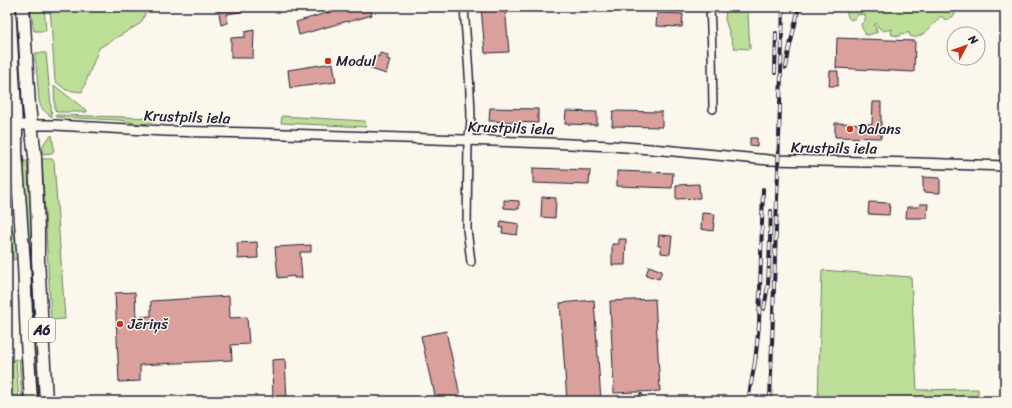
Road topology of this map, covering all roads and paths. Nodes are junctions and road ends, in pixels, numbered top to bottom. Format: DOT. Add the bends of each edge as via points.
graph roads {
  1 [pos="9,7"];
  2 [pos="23,7"];
  3 [pos="464,7"];
  4 [pos="710,7"];
  5 [pos="713,110"];
  6 [pos="16,124"];
  7 [pos="31,124"];
  8 [pos="468,140"];
  9 [pos="1005,166"];
  10 [pos="471,262"];
  11 [pos="31,401"];
  12 [pos="46,401"];
  1 -- 6 [label="highway, A6"];
  2 -- 7 [label="highway, A6"];
  3 -- 8 [label="street" via="471,119"];
  4 -- 5 [label="street"];
  6 -- 7 [label="street, Krustpils iela"];
  6 -- 11 [label="highway, A6"];
  7 -- 8 [label="street, Krustpils iela" via="165,131"];
  7 -- 12 [label="highway, A6"];
  8 -- 9 [label="street, Krustpils iela" via="612,146 773,160"];
  8 -- 10 [label="street" via="467,229"];
}
